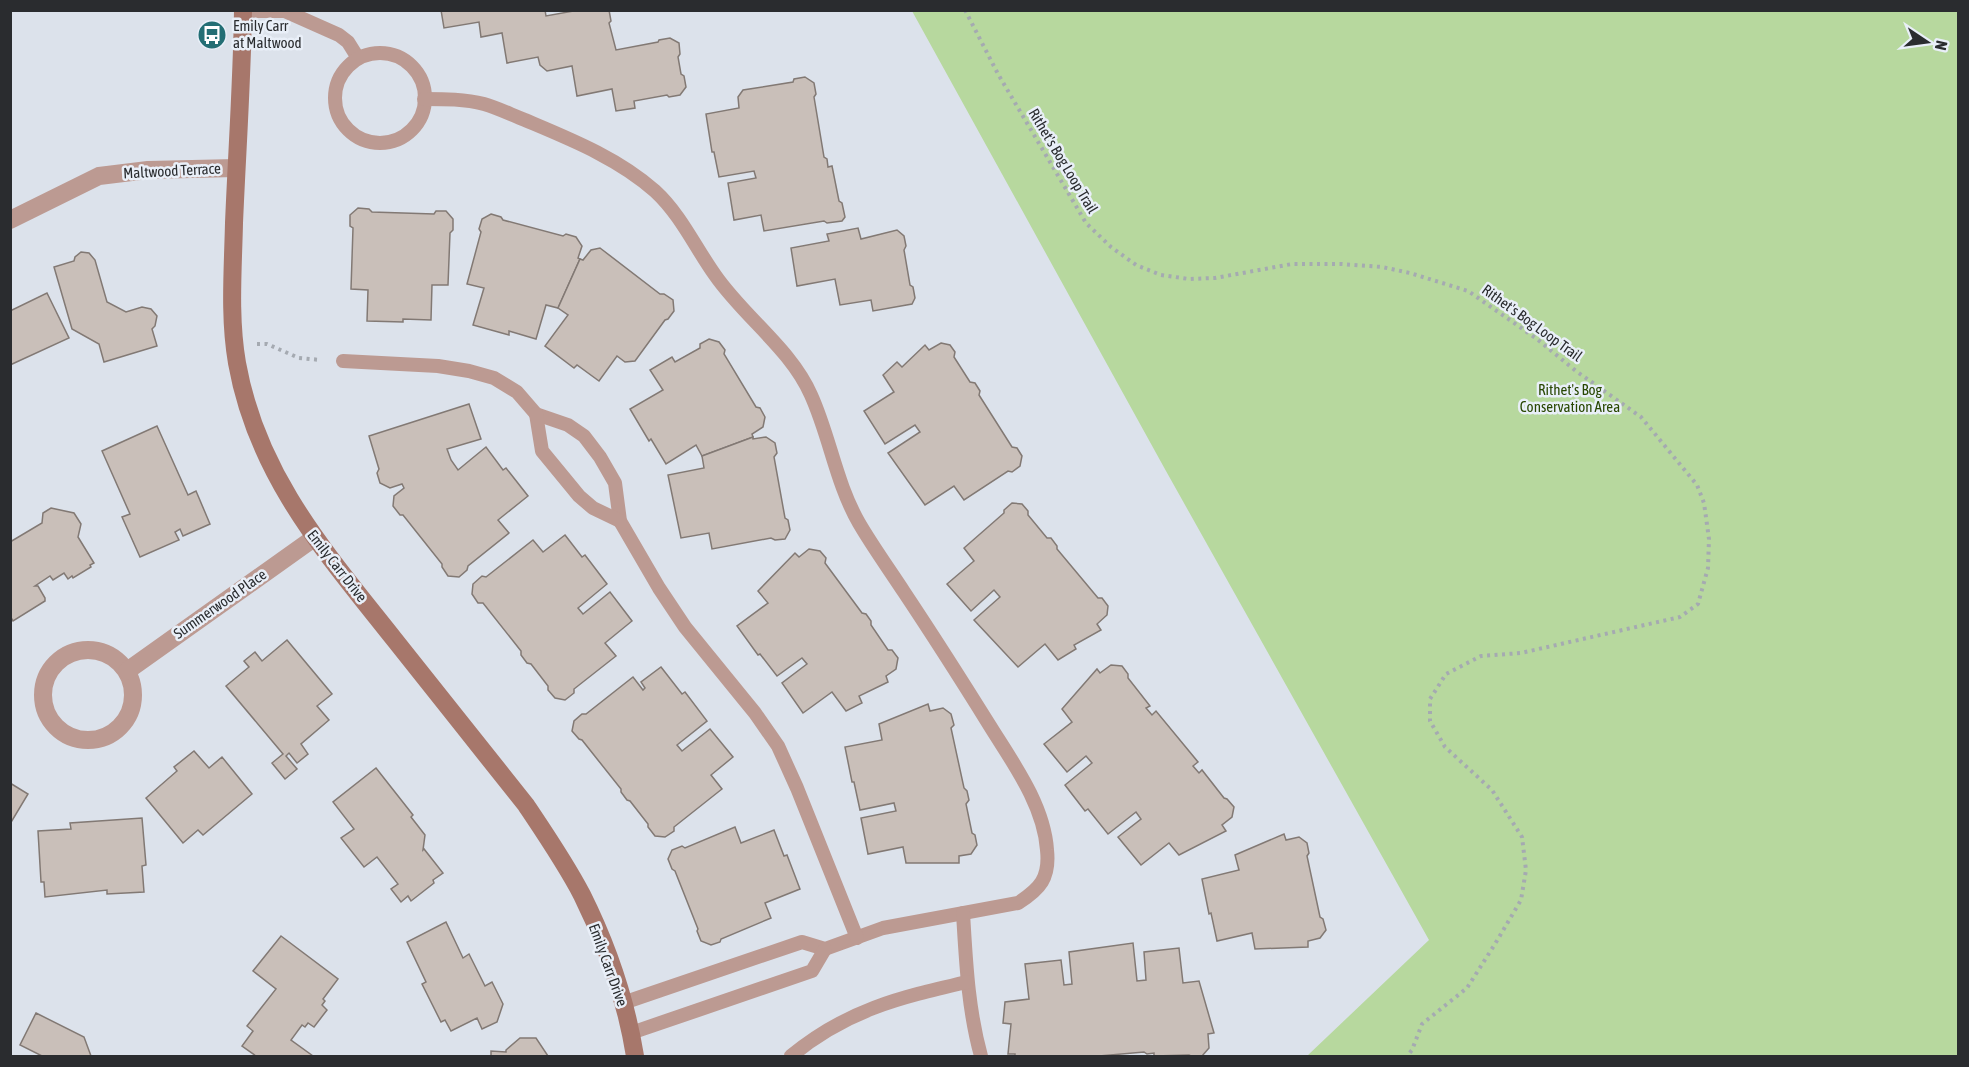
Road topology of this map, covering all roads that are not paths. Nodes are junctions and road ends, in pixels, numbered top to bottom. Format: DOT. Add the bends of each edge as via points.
graph roads {
  1 [pos="243,10"];
  2 [pos="358,58"];
  3 [pos="424,99"];
  4 [pos="236,168"];
  5 [pos="10,220"];
  6 [pos="343,362"];
  7 [pos="536,414"];
  8 [pos="620,521"];
  9 [pos="314,538"];
  10 [pos="127,670"];
  11 [pos="963,913"];
  12 [pos="857,938"];
  13 [pos="825,949"];
  14 [pos="967,982"];
  15 [pos="623,1003"];
  16 [pos="631,1033"];
  17 [pos="635,1056"];
  18 [pos="791,1056"];
  19 [pos="981,1056"];
  1 -- 2 [label="lane" via="285,11 339,35"];
  1 -- 4 [label="street, Emily Carr Drive"];
  2 -- 3 [label="lane" via="373,53 403,59 415,69"];
  2 -- 3 [label="lane" via="336,84 339,118 349,131 364,140 381,143 397,139 411,130 421,116"];
  3 -- 11 [label="lane" via="486,104 578,142 655,191 688,229 715,276 797,371 819,412 842,487 859,523 1021,776 1040,816 1047,849 1042,884 1018,903"];
  4 -- 5 [label="street, Maltwood Terrace" via="148,170 99,177"];
  4 -- 9 [label="street, Emily Carr Drive" via="232,314 237,363 261,444"];
  6 -- 7 [label="lane" via="469,371 494,378 517,392"];
  7 -- 8 [label="lane" via="542,451 579,496"];
  7 -- 8 [label="lane" via="568,425 584,436 615,483"];
  8 -- 12 [label="lane" via="685,627 778,747"];
  9 -- 10 [label="street, Summerwood Place"];
  9 -- 15 [label="street, Emily Carr Drive" via="526,805 556,849 582,895"];
  10 -- 10 [label="street" via="112,656 93,649 73,652 56,663 45,680 43,700 49,720 64,734 83,741 103,738 120,727 131,710 133,690"];
  11 -- 12 [label="lane" via="883,928"];
  11 -- 14 [label="lane"];
  12 -- 13 [label="lane"];
  13 -- 15 [label="lane" via="802,942"];
  13 -- 16 [label="lane" via="812,971"];
  14 -- 18 [label="lane" via="873,1007 822,1033"];
  14 -- 19 [label="lane"];
  15 -- 16 [label="street, Emily Carr Drive"];
  16 -- 17 [label="street, Emily Carr Drive"];
}
